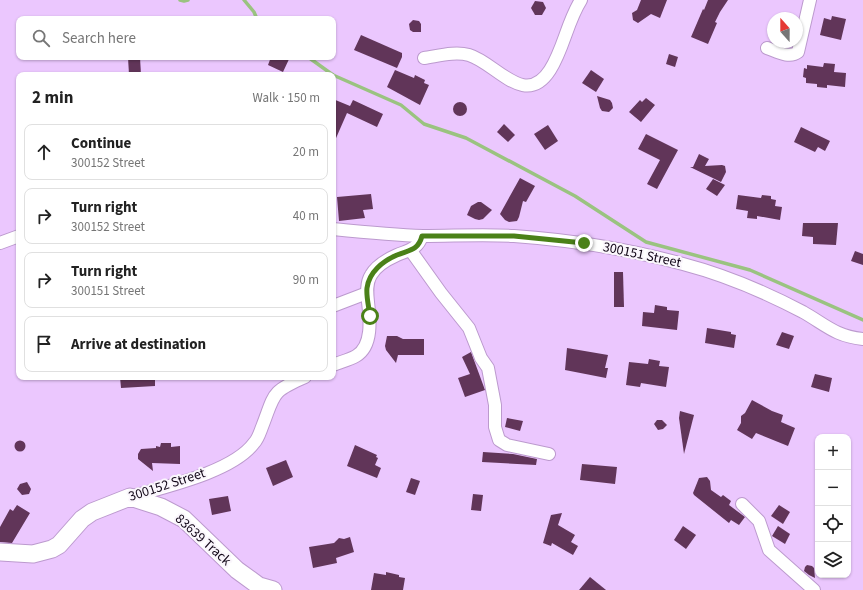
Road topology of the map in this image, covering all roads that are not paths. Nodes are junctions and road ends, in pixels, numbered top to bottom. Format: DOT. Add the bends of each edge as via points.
graph roads {
  1 [pos="581,0"];
  2 [pos="810,0"];
  3 [pos="803,30"];
  4 [pos="767,48"];
  5 [pos="799,48"];
  6 [pos="424,58"];
  7 [pos="336,229"];
  8 [pos="422,236"];
  9 [pos="16,237"];
  10 [pos="0,243"];
  11 [pos="411,250"];
  12 [pos="367,293"];
  13 [pos="336,305"];
  14 [pos="863,339"];
  15 [pos="336,364"];
  16 [pos="298,380"];
  17 [pos="549,454"];
  18 [pos="130,497"];
  19 [pos="742,504"];
  20 [pos="0,552"];
  21 [pos="273,590"];
  22 [pos="814,590"];
  1 -- 6 [label="street" via="550,70 543,80 537,83 522,85 469,55"];
  2 -- 3 [label="street"];
  4 -- 5 [label="street" via="788,55 798,52"];
  7 -- 8 [label="street, 300151 Street"];
  8 -- 11 [label="street" via="418,245"];
  8 -- 14 [label="street, 300151 Street" via="514,236 584,243 637,252 736,280 804,313 829,329 849,338"];
  9 -- 10 [label="street"];
  11 -- 12 [label="street" via="378,267 371,275"];
  11 -- 17 [label="street" via="469,328 481,358 488,368 498,440 507,445"];
  12 -- 13 [label="street"];
  12 -- 15 [label="street" via="370,316 368,338 357,355"];
  16 -- 18 [label="street, 300152 Street" via="274,395 259,435 247,451 224,466 194,478"];
  18 -- 20 [label="street, 300152 Street" via="92,512 52,549 33,554"];
  18 -- 21 [label="street, 83639 Track" via="161,507 184,519 236,570 259,586"];
  19 -- 22 [label="street" via="759,521 770,550"];
}
